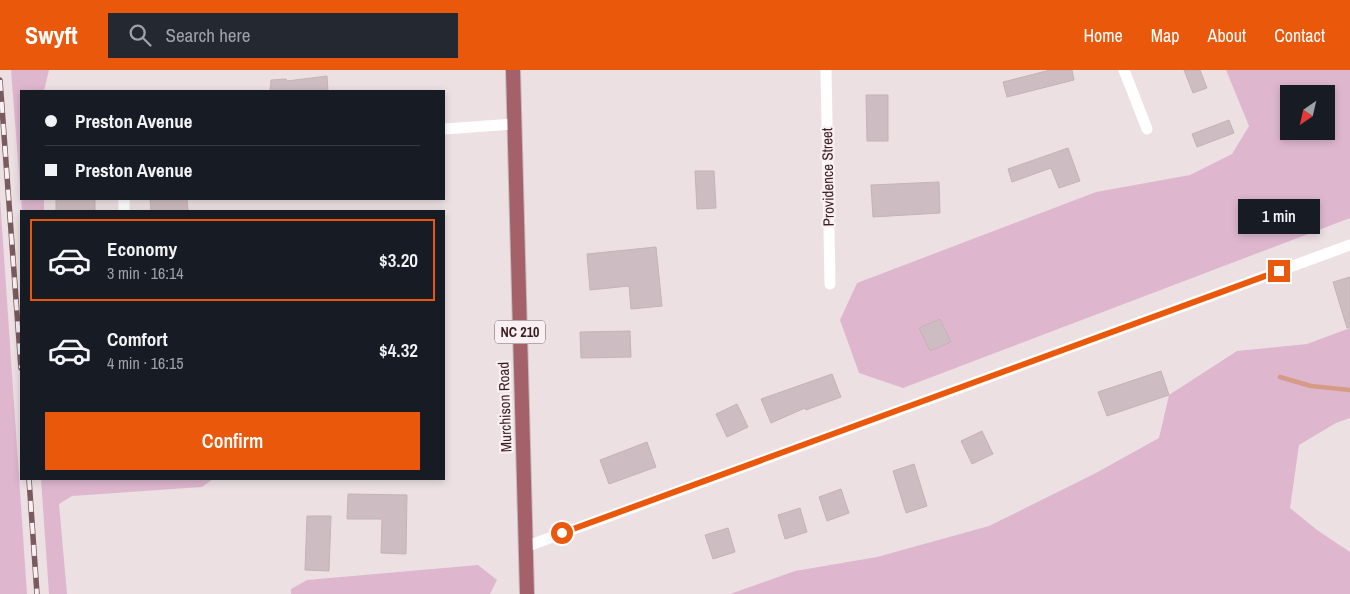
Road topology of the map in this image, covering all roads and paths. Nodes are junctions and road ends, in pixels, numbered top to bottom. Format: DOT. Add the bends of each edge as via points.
graph roads {
  1 [pos="513,70"];
  2 [pos="826,70"];
  3 [pos="1124,70"];
  4 [pos="514,124"];
  5 [pos="445,129"];
  6 [pos="1147,129"];
  7 [pos="1350,245"];
  8 [pos="830,284"];
  9 [pos="525,547"];
  10 [pos="527,594"];
  1 -- 4 [label="main road, Murchison Road / NC 210"];
  2 -- 8 [label="street, Providence Street"];
  3 -- 6 [label="street"];
  4 -- 5 [label="street"];
  4 -- 9 [label="main road, Murchison Road / NC 210"];
  7 -- 9 [label="street"];
  9 -- 10 [label="main road, Murchison Road / NC 210"];
}
